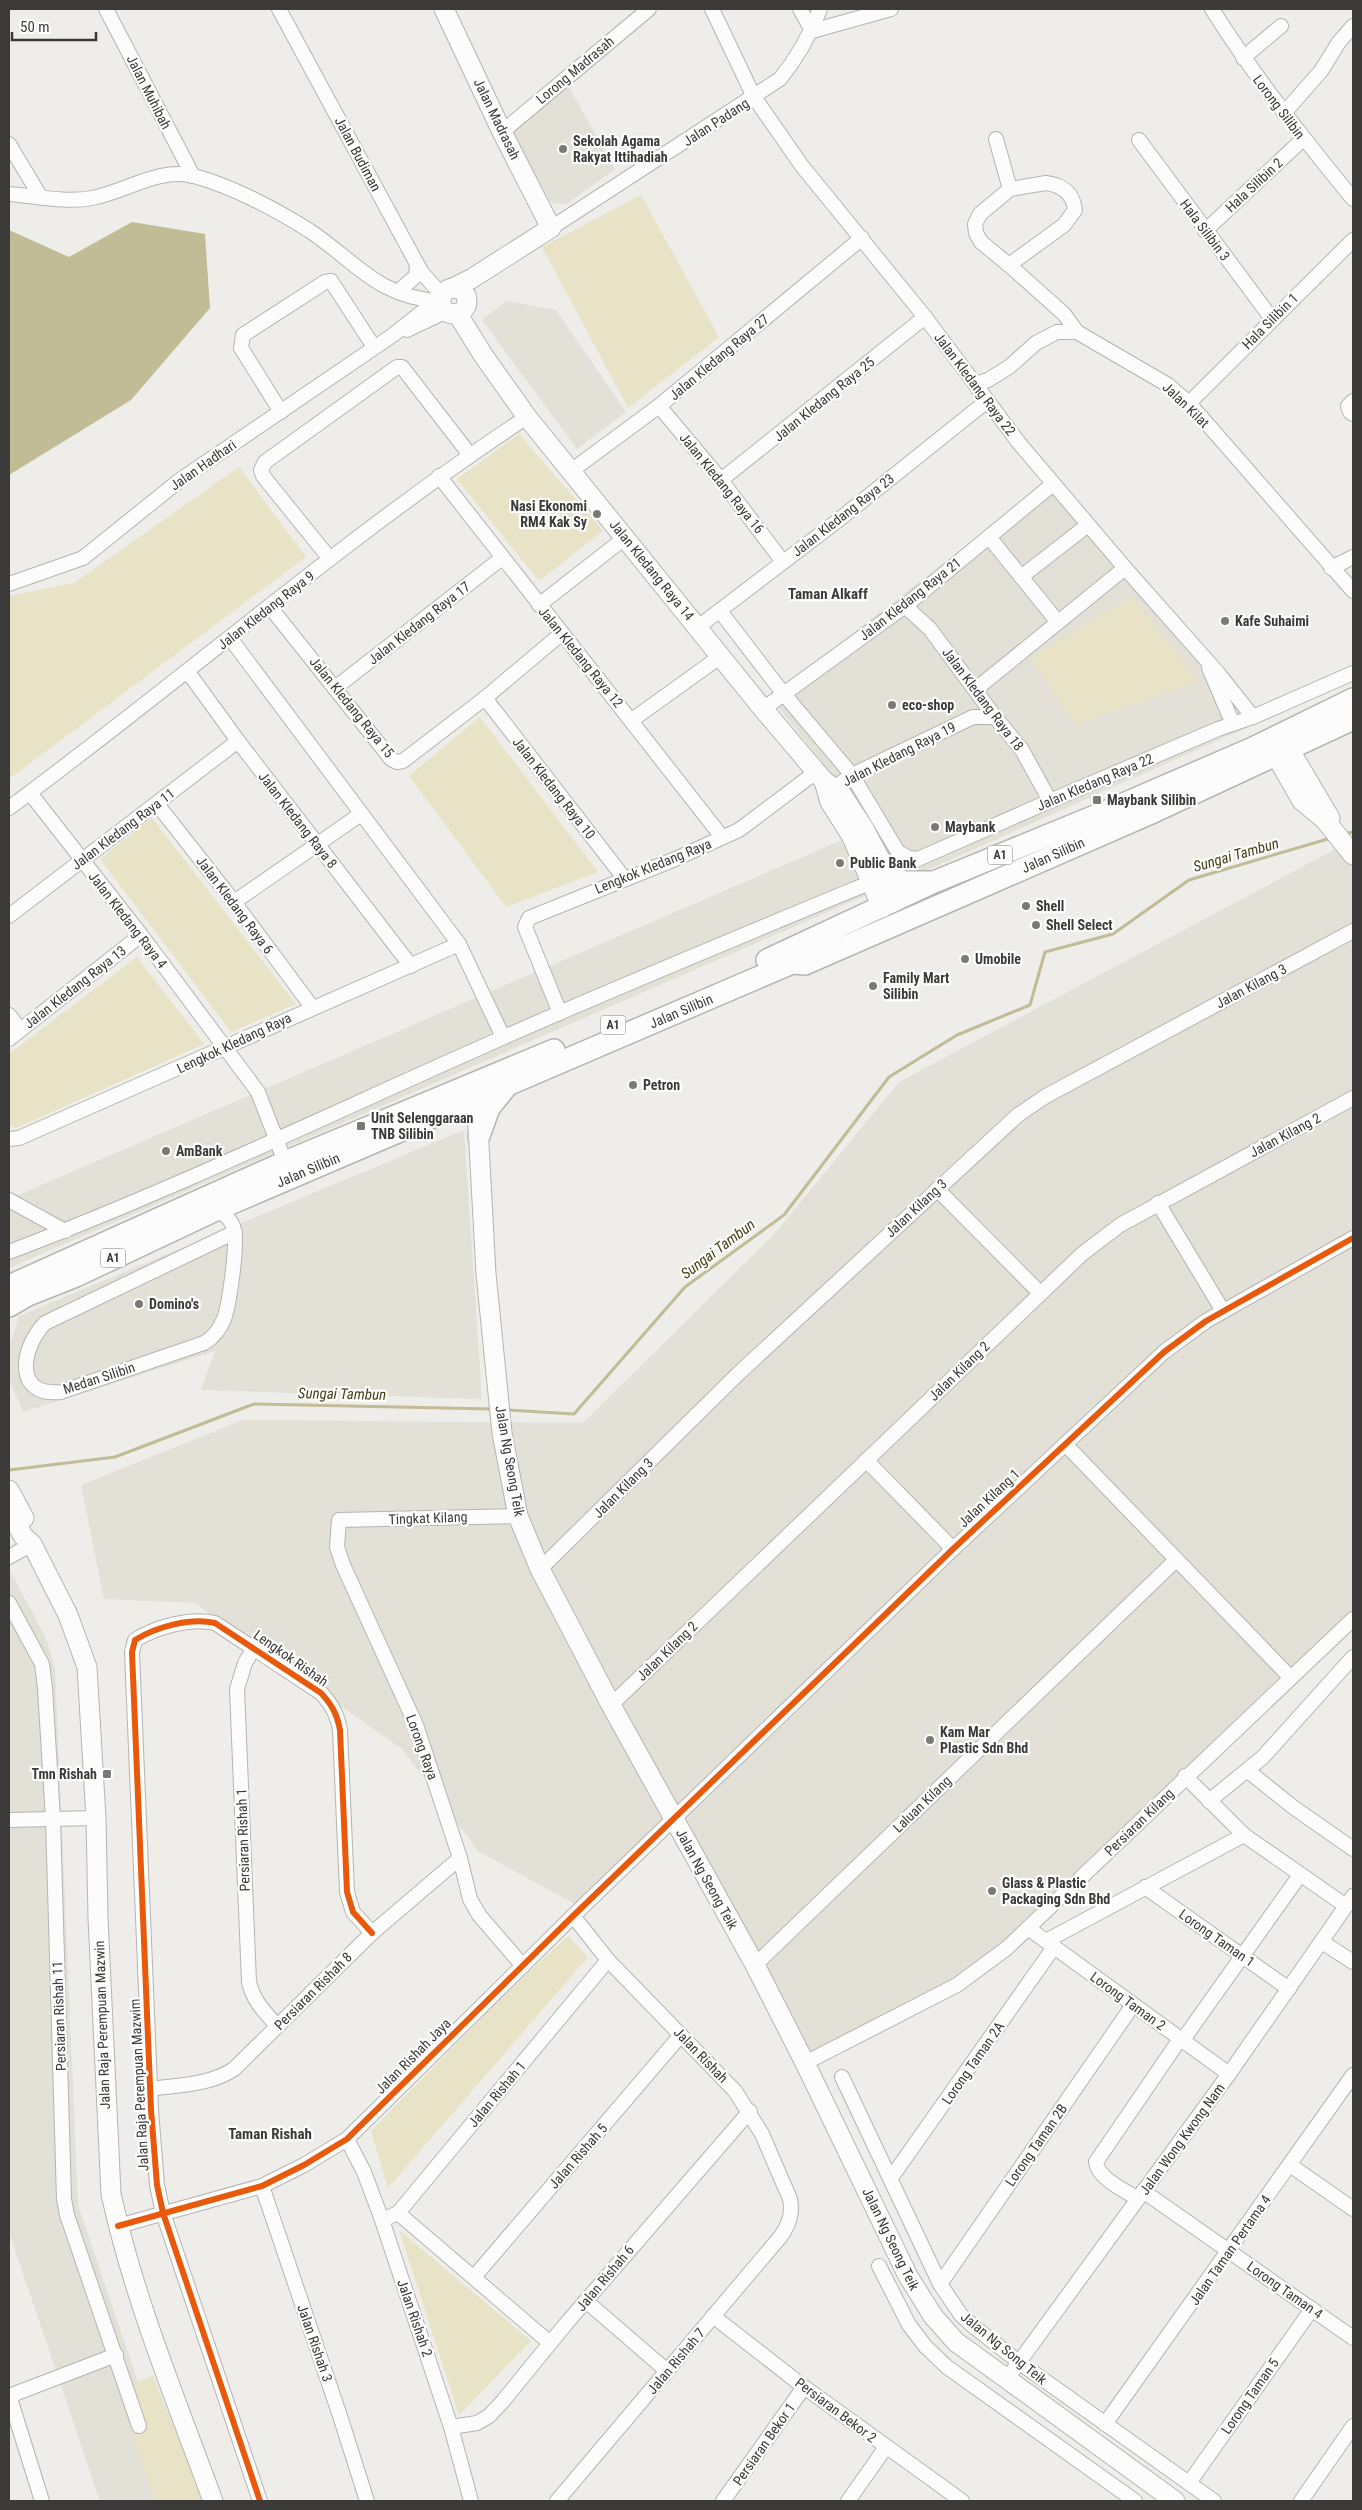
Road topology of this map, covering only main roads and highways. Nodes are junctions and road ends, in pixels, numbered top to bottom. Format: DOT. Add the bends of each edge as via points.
graph roads {
  1 [pos="444,9"];
  2 [pos="551,228"];
  3 [pos="452,301"];
  4 [pos="1353,700"];
  5 [pos="1353,719"];
  6 [pos="1280,748"];
  7 [pos="1327,818"];
  8 [pos="1353,846"];
  9 [pos="1353,855"];
  10 [pos="1032,864"];
  11 [pos="884,868"];
  12 [pos="934,882"];
  13 [pos="889,908"];
  14 [pos="792,963"];
  15 [pos="508,1085"];
  16 [pos="472,1101"];
  17 [pos="444,1104"];
  18 [pos="479,1136"];
  19 [pos="285,1162"];
  20 [pos="315,1167"];
  21 [pos="194,1203"];
  22 [pos="230,1213"];
  23 [pos="9,1286"];
  24 [pos="9,1306"];
  25 [pos="9,1490"];
  26 [pos="9,1509"];
  27 [pos="32,1544"];
  28 [pos="213,2501"];
  29 [pos="1175,2501"];
  1 -- 2 [label="main road, Jalan Madrasah"];
  2 -- 3 [label="main road, Jalan Padang" via="507,256"];
  3 -- 11 [label="main road, Jalan Kledang Raya 14" via="469,318 481,341 483,355 527,417 763,709 863,827"];
  4 -- 6 [label="main road, Jalan Silibin / A1"];
  5 -- 6 [label="main road, Jalan Silibin / A1"];
  6 -- 7 [label="main road" via="1302,801"];
  6 -- 10 [label="main road, Jalan Silibin / A1"];
  6 -- 12 [label="main road, Jalan Silibin / A1" via="1107,811"];
  7 -- 8 [label="main road"];
  7 -- 9 [label="main road"];
  10 -- 13 [label="main road" via="985,875"];
  10 -- 14 [label="main road, Jalan Silibin / A1" via="806,964"];
  11 -- 12 [label="main road" via="904,882"];
  11 -- 13 [label="main road, Jalan Kledang Raya 14"];
  12 -- 13 [label="main road, Jalan Silibin / A1"];
  13 -- 14 [label="main road"];
  13 -- 17 [label="main road, Jalan Silibin / A1"];
  14 -- 15 [label="main road, Jalan Silibin / A1"];
  15 -- 16 [label="main road, Jalan Silibin / A1"];
  15 -- 18 [label="main road" via="489,1108"];
  16 -- 17 [label="main road" via="462,1092"];
  16 -- 18 [label="main road, Jalan Ng Seong Teik"];
  17 -- 18 [label="main road" via="453,1114 464,1118"];
  17 -- 19 [label="main road, Jalan Silibin / A1"];
  17 -- 20 [label="main road, Jalan Silibin / A1"];
  18 -- 29 [label="main road, Jalan Ng Seong Teik" via="486,1274 502,1433 518,1516 540,1569 755,1966 920,2298 956,2342"];
  19 -- 20 [label="main road" via="298,1169"];
  19 -- 21 [label="main road, Jalan Silibin / A1"];
  19 -- 22 [label="main road" via="278,1178 244,1192"];
  20 -- 22 [label="main road, Jalan Silibin / A1"];
  21 -- 22 [label="main road"];
  21 -- 23 [label="main road, Jalan Silibin / A1"];
  22 -- 24 [label="main road, Jalan Silibin / A1" via="28,1295"];
  25 -- 27 [label="main road, Jalan Raja Perempuan Mazwin" via="32,1532"];
  26 -- 27 [label="main road, Jalan Raja Perempuan Mazwin" via="23,1536"];
  27 -- 28 [label="main road, Jalan Raja Perempuan Mazwin" via="68,1615 87,1668 111,2194 150,2333"];
}
